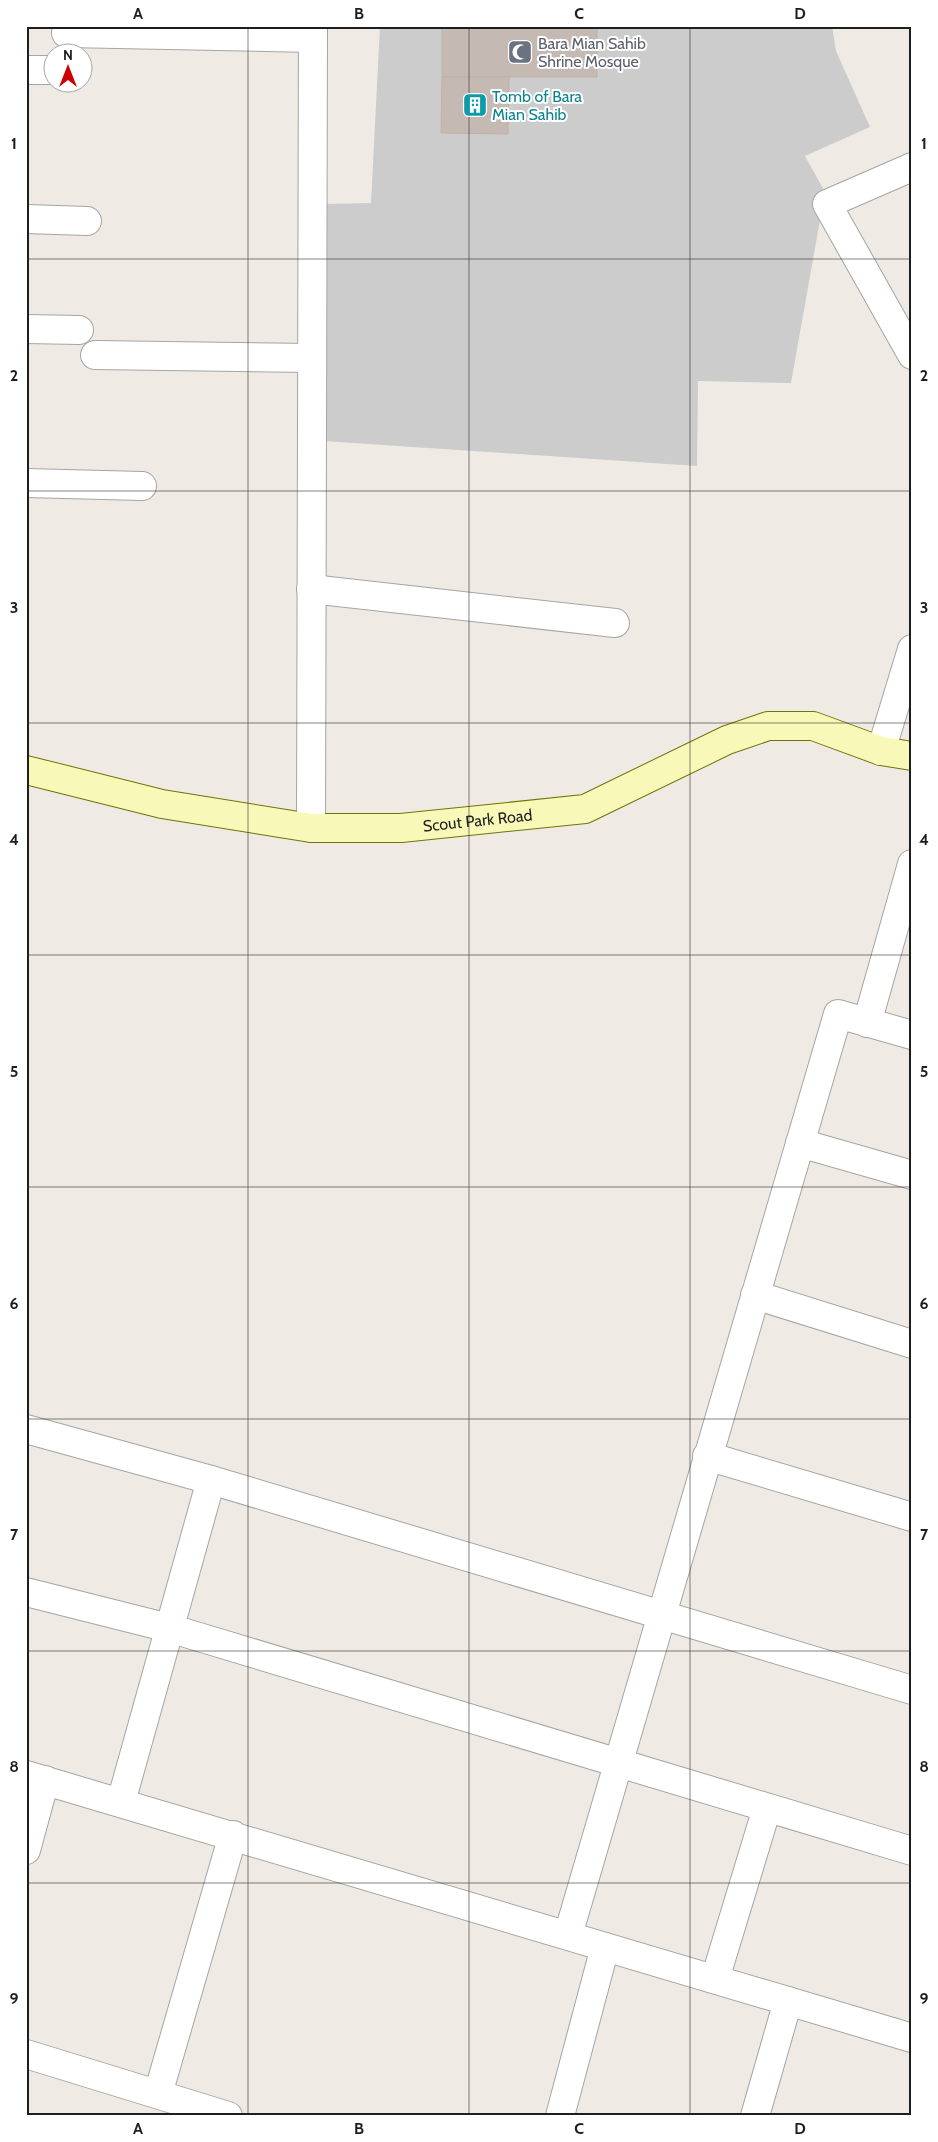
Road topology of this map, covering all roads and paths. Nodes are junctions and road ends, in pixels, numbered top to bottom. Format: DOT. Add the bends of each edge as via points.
graph roads {
  1 [pos="313,32"];
  2 [pos="66,33"];
  3 [pos="26,70"];
  4 [pos="42,70"];
  5 [pos="912,167"];
  6 [pos="26,219"];
  7 [pos="86,221"];
  8 [pos="26,329"];
  9 [pos="79,330"];
  10 [pos="95,355"];
  11 [pos="912,355"];
  12 [pos="311,358"];
  13 [pos="26,483"];
  14 [pos="142,486"];
  15 [pos="311,589"];
  16 [pos="615,623"];
  17 [pos="912,649"];
  18 [pos="881,751"];
  19 [pos="912,756"];
  20 [pos="26,770"];
  21 [pos="311,828"];
  22 [pos="912,864"];
  23 [pos="867,1022"];
  24 [pos="912,1035"];
  25 [pos="800,1142"];
  26 [pos="912,1175"];
  27 [pos="755,1296"];
  28 [pos="912,1344"];
  29 [pos="26,1429"];
  30 [pos="707,1456"];
  31 [pos="211,1480"];
  32 [pos="912,1517"];
  33 [pos="26,1592"];
  34 [pos="661,1615"];
  35 [pos="169,1628"];
  36 [pos="912,1690"];
  37 [pos="618,1763"];
  38 [pos="36,1777"];
  39 [pos="121,1802"];
  40 [pos="767,1808"];
  41 [pos="233,1835"];
  42 [pos="26,1850"];
  43 [pos="912,1851"];
  44 [pos="568,1935"];
  45 [pos="605,1947"];
  46 [pos="715,1979"];
  47 [pos="788,2001"];
  48 [pos="912,2038"];
  49 [pos="26,2054"];
  50 [pos="158,2094"];
  51 [pos="228,2116"];
  52 [pos="560,2116"];
  53 [pos="754,2116"];
  1 -- 2 [label="street"];
  1 -- 12 [label="street"];
  3 -- 4 [label="street"];
  5 -- 11 [label="street" via="827,204"];
  6 -- 7 [label="street"];
  8 -- 9 [label="street"];
  10 -- 12 [label="street"];
  12 -- 15 [label="street"];
  13 -- 14 [label="street"];
  15 -- 16 [label="street"];
  15 -- 21 [label="street"];
  17 -- 18 [label="street"];
  18 -- 19 [label="main road, Scout Park Road"];
  18 -- 21 [label="main road, Scout Park Road" via="813,726 768,726 727,740 585,809 401,828"];
  20 -- 21 [label="main road, Scout Park Road" via="162,804"];
  22 -- 23 [label="street"];
  23 -- 24 [label="street"];
  23 -- 25 [label="street" via="838,1014"];
  25 -- 26 [label="street"];
  25 -- 27 [label="street"];
  27 -- 28 [label="street"];
  27 -- 30 [label="street"];
  29 -- 31 [label="street"];
  30 -- 32 [label="street"];
  30 -- 34 [label="street"];
  31 -- 34 [label="street"];
  31 -- 35 [label="street"];
  33 -- 35 [label="street"];
  34 -- 36 [label="street"];
  34 -- 37 [label="street"];
  35 -- 37 [label="street"];
  35 -- 39 [label="street"];
  37 -- 40 [label="street"];
  37 -- 44 [label="street"];
  38 -- 39 [label="street"];
  38 -- 42 [label="street"];
  39 -- 41 [label="street"];
  40 -- 43 [label="street"];
  40 -- 46 [label="street"];
  41 -- 44 [label="street"];
  41 -- 50 [label="street"];
  44 -- 45 [label="street"];
  45 -- 46 [label="street"];
  45 -- 52 [label="street"];
  46 -- 47 [label="street"];
  47 -- 48 [label="street"];
  47 -- 53 [label="street"];
  49 -- 50 [label="street"];
  50 -- 51 [label="street"];
}
